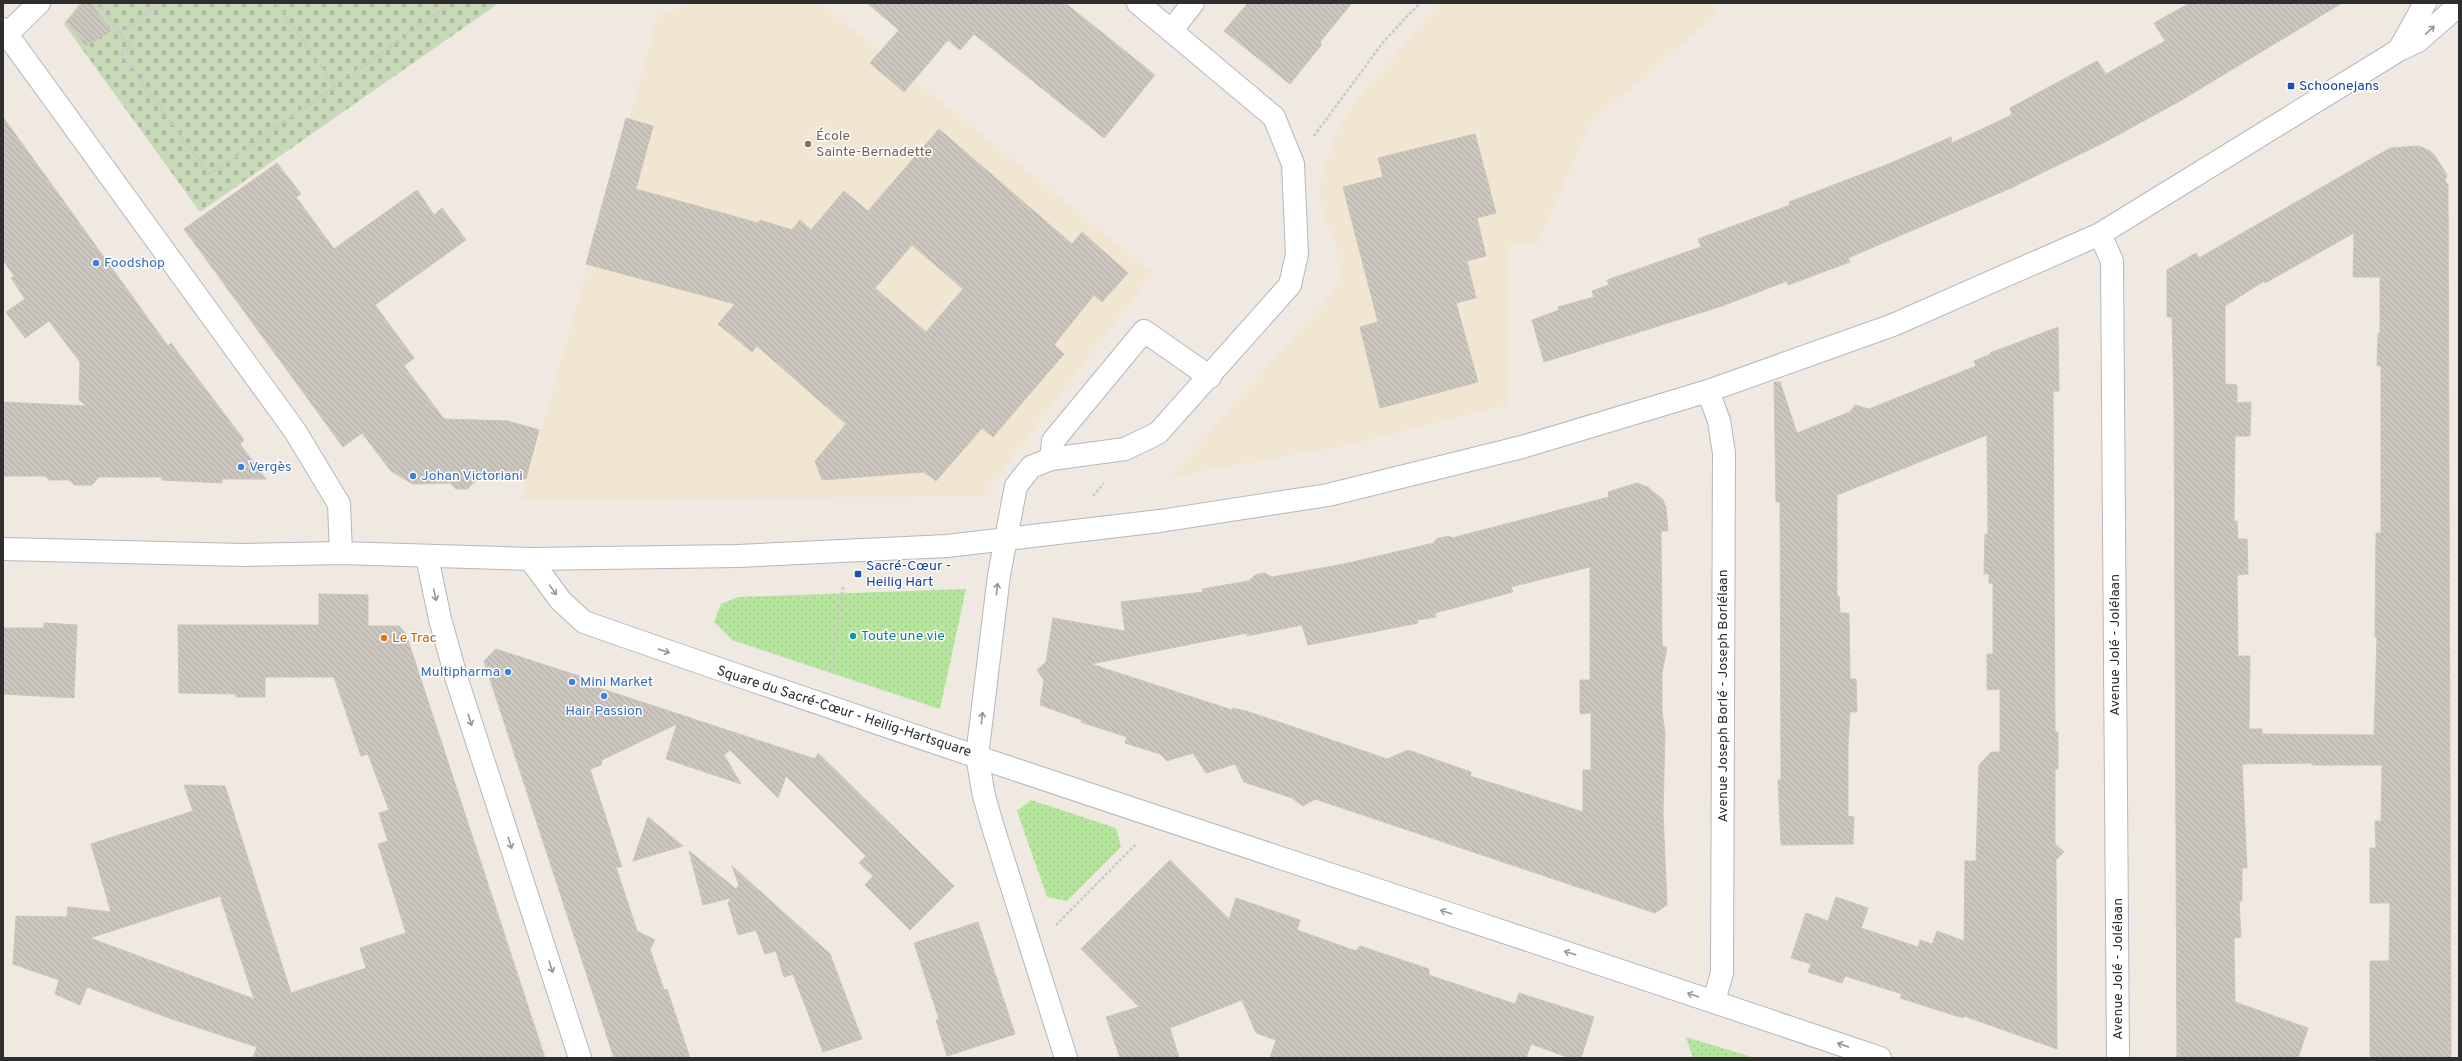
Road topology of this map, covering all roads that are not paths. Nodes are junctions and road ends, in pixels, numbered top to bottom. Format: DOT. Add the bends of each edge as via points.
graph roads {
  1 [pos="39,3"];
  2 [pos="1138,3"];
  3 [pos="1193,3"];
  4 [pos="2425,3"];
  5 [pos="2454,3"];
  6 [pos="2459,5"];
  7 [pos="5,31"];
  8 [pos="1170,31"];
  9 [pos="2399,50"];
  10 [pos="2100,234"];
  11 [pos="1210,377"];
  12 [pos="1708,391"];
  13 [pos="1051,459"];
  14 [pos="1006,539"];
  15 [pos="3,549"];
  16 [pos="341,553"];
  17 [pos="427,557"];
  18 [pos="530,559"];
  19 [pos="977,756"];
  20 [pos="1714,1001"];
  21 [pos="580,1058"];
  22 [pos="1066,1058"];
  23 [pos="1880,1058"];
  24 [pos="2118,1058"];
  1 -- 7 [label="street"];
  2 -- 8 [label="street, Square du Sacré-Cœur - Heilig-Hartsquare"];
  3 -- 8 [label="street"];
  4 -- 9 [label="street"];
  5 -- 6 [label="street"];
  9 -- 6 [label="street, one-way" via="2418,41"];
  7 -- 16 [label="street" via="295,431 339,504"];
  8 -- 11 [label="street, Square du Sacré-Cœur - Heilig-Hartsquare" via="1274,117 1293,164 1297,254 1290,285"];
  9 -- 10 [label="street"];
  10 -- 12 [label="street" via="1893,324"];
  10 -- 24 [label="street, Avenue Jolé - Jolélaan" via="2112,261"];
  11 -- 13 [label="street, Square du Sacré-Cœur - Heilig-Hartsquare" via="1158,433 1125,449"];
  11 -- 13 [label="street" via="1144,331 1053,441"];
  12 -- 14 [label="street" via="1522,447 1328,495 1160,521"];
  12 -- 20 [label="street, Avenue Joseph Borlé - Joseph Borlélaan" via="1719,420 1724,453 1722,973"];
  13 -- 14 [label="street, Square du Sacré-Cœur - Heilig-Hartsquare" via="1031,467 1016,486"];
  14 -- 18 [label="street" via="947,546 738,556"];
  19 -- 14 [label="street, Square du Sacré-Cœur - Heilig-Hartsquare, one-way" via="999,576"];
  15 -- 16 [label="street" via="243,555"];
  16 -- 17 [label="street"];
  17 -- 18 [label="street"];
  17 -- 21 [label="street, one-way" via="440,619 457,680"];
  18 -- 19 [label="street, Square du Sacré-Cœur - Heilig-Hartsquare, one-way" via="561,601 584,622 826,707"];
  20 -- 19 [label="street, one-way"];
  19 -- 22 [label="street" via="986,803"];
  23 -- 20 [label="street, one-way"];
}
